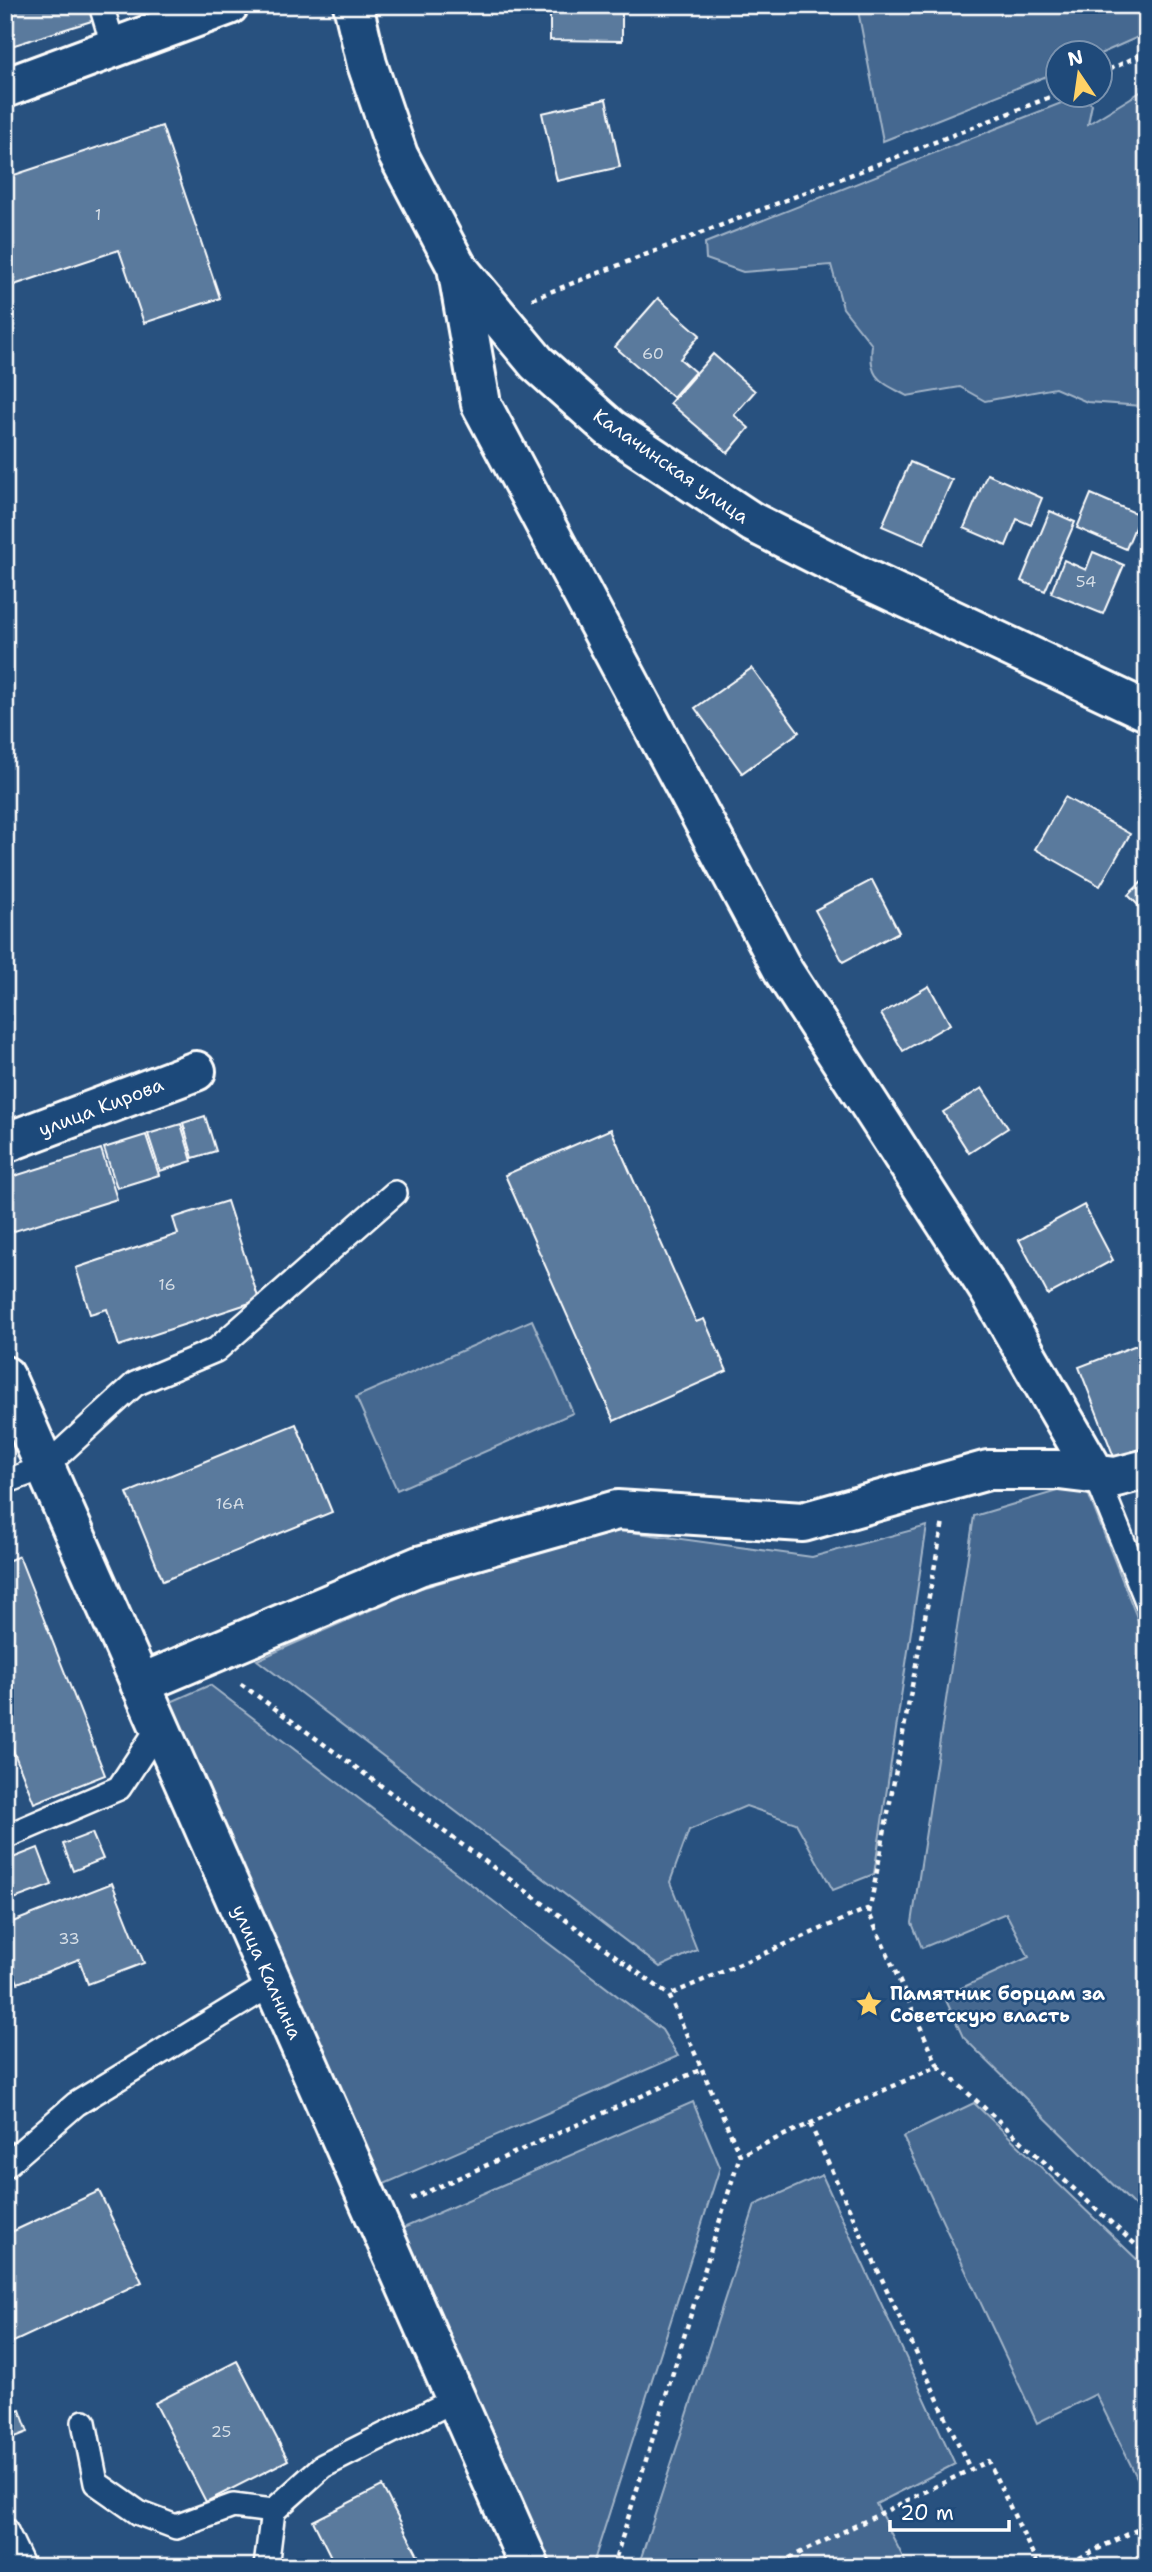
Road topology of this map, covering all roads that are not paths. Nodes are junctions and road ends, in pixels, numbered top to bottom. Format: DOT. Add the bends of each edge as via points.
graph roads {
  1 [pos="101,5"];
  2 [pos="229,5"];
  3 [pos="353,5"];
  4 [pos="114,48"];
  5 [pos="5,88"];
  6 [pos="457,267"];
  7 [pos="1147,711"];
  8 [pos="196,1071"];
  9 [pos="5,1143"];
  10 [pos="395,1193"];
  11 [pos="5,1376"];
  12 [pos="45,1467"];
  13 [pos="1147,1469"];
  14 [pos="1096,1475"];
  15 [pos="5,1482"];
  16 [pos="1147,1601"];
  17 [pos="140,1684"];
  18 [pos="159,1727"];
  19 [pos="5,1837"];
  20 [pos="272,1984"];
  21 [pos="5,2166"];
  22 [pos="456,2399"];
  23 [pos="84,2422"];
  24 [pos="273,2511"];
  25 [pos="5,2529"];
  26 [pos="23,2567"];
  27 [pos="266,2567"];
  28 [pos="530,2567"];
  1 -- 4 [label="lane"];
  2 -- 4 [label="street"];
  3 -- 6 [label="street, Калачинская улица" via="367,64 398,155"];
  4 -- 5 [label="street"];
  6 -- 7 [label="street, Калачинская улица" via="537,363 610,428 752,522"];
  6 -- 14 [label="street" via="481,404 785,972 989,1290"];
  8 -- 9 [label="street, улица Кирова"];
  10 -- 12 [label="lane" via="216,1350 135,1384"];
  11 -- 12 [label="street, улица Калнина"];
  12 -- 15 [label="lane"];
  12 -- 17 [label="street, улица Калнина"];
  13 -- 14 [label="street" via="1116,1477"];
  14 -- 16 [label="lane"];
  14 -- 17 [label="street" via="988,1470 803,1522 617,1510 419,1566"];
  17 -- 18 [label="street, улица Калнина"];
  18 -- 19 [label="lane" via="119,1788"];
  18 -- 20 [label="street, улица Калнина"];
  20 -- 21 [label="lane" via="76,2104"];
  20 -- 22 [label="street, улица Калнина"];
  22 -- 24 [label="lane" via="323,2466"];
  22 -- 28 [label="street, улица Калнина"];
  23 -- 24 [label="lane" via="96,2483 139,2513 176,2527 233,2506"];
  24 -- 27 [label="lane"];
  25 -- 26 [label="lane"];
}
